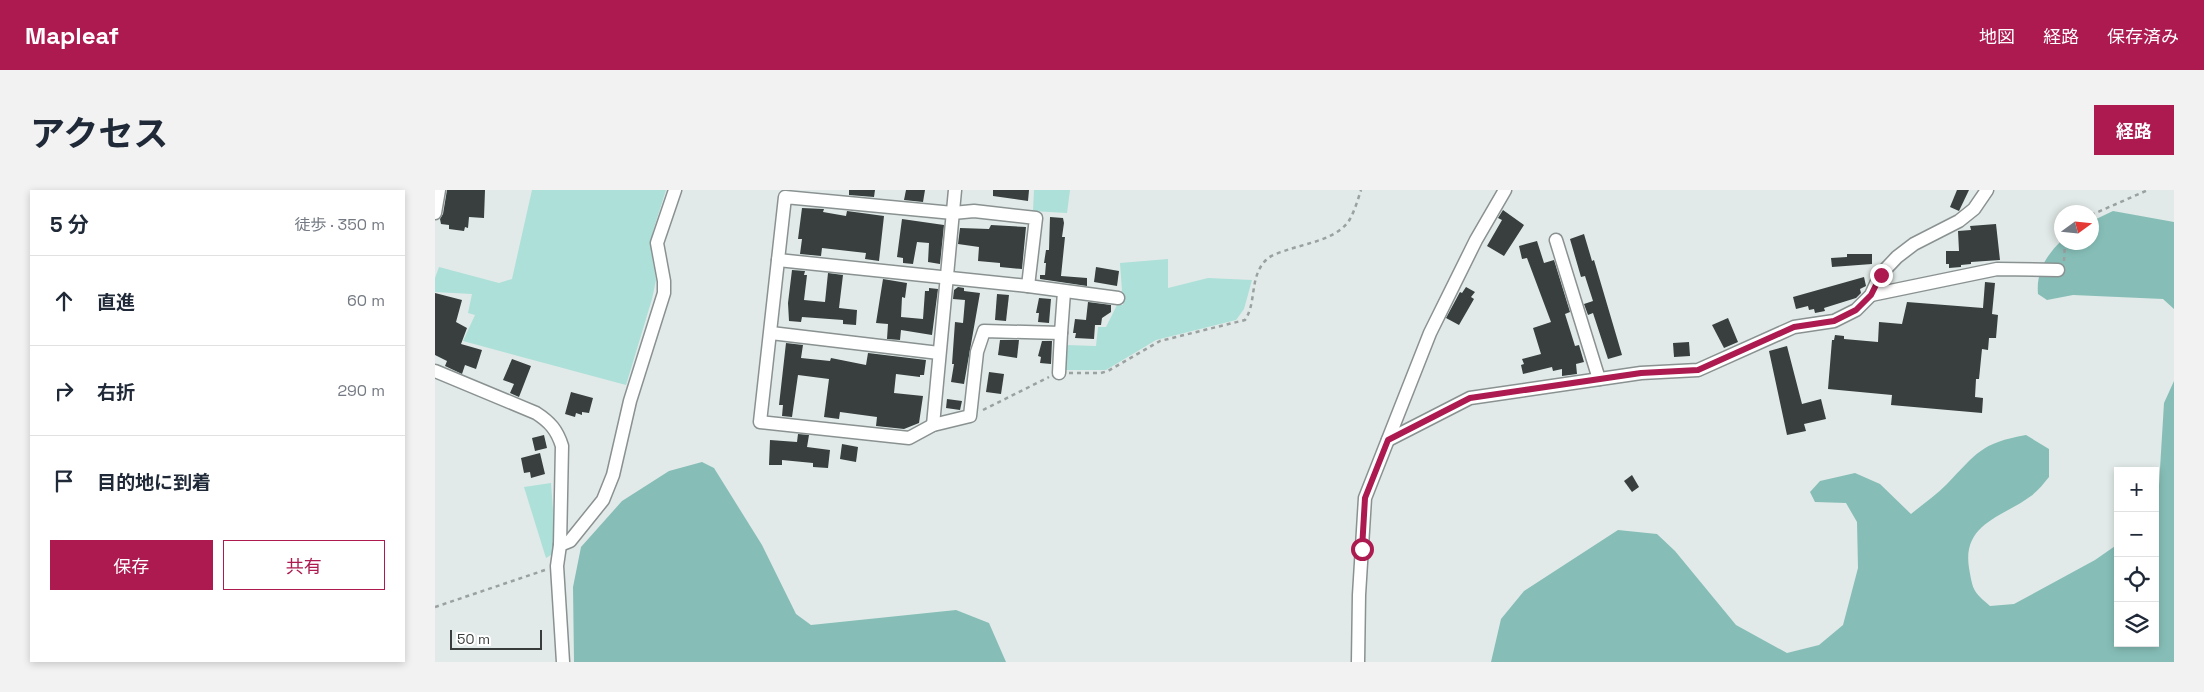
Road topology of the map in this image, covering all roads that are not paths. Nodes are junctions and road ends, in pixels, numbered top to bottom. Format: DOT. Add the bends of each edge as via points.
graph roads {
  1 [pos="439,190"];
  2 [pos="675,190"];
  3 [pos="955,190"];
  4 [pos="1505,190"];
  5 [pos="1987,190"];
  6 [pos="435,213"];
  7 [pos="953,213"];
  8 [pos="1556,240"];
  9 [pos="778,260"];
  10 [pos="2057,270"];
  11 [pos="946,278"];
  12 [pos="1028,286"];
  13 [pos="1065,292"];
  14 [pos="1871,295"];
  15 [pos="1118,298"];
  16 [pos="771,333"];
  17 [pos="1061,333"];
  18 [pos="939,353"];
  19 [pos="435,371"];
  20 [pos="1059,373"];
  21 [pos="1599,379"];
  22 [pos="933,425"];
  23 [pos="1388,440"];
  24 [pos="560,545"];
  25 [pos="563,662"];
  26 [pos="1358,662"];
  1 -- 6 [label="street"];
  2 -- 24 [label="street" via="657,243 664,293 630,401 613,476 603,500 570,541"];
  3 -- 7 [label="street"];
  4 -- 23 [label="street" via="1430,334"];
  5 -- 14 [label="street" via="1959,221 1914,244 1897,257 1881,275"];
  7 -- 9 [label="street" via="785,197"];
  7 -- 11 [label="street"];
  7 -- 12 [label="street" via="974,211 1036,218"];
  8 -- 21 [label="street"];
  9 -- 11 [label="street"];
  9 -- 16 [label="street"];
  10 -- 14 [label="street" via="1997,269"];
  11 -- 12 [label="street"];
  11 -- 18 [label="street"];
  12 -- 13 [label="street"];
  13 -- 15 [label="street"];
  13 -- 17 [label="street"];
  14 -- 21 [label="street" via="1856,310 1834,321 1794,327 1698,370"];
  16 -- 18 [label="street"];
  16 -- 22 [label="street" via="760,422 909,438"];
  17 -- 20 [label="street"];
  17 -- 22 [label="street" via="984,332 977,352 970,416"];
  18 -- 22 [label="street"];
  19 -- 24 [label="street" via="536,413 550,422 561,446"];
  21 -- 23 [label="street" via="1470,398"];
  23 -- 26 [label="street" via="1365,498"];
  24 -- 25 [label="street" via="557,566"];
}
